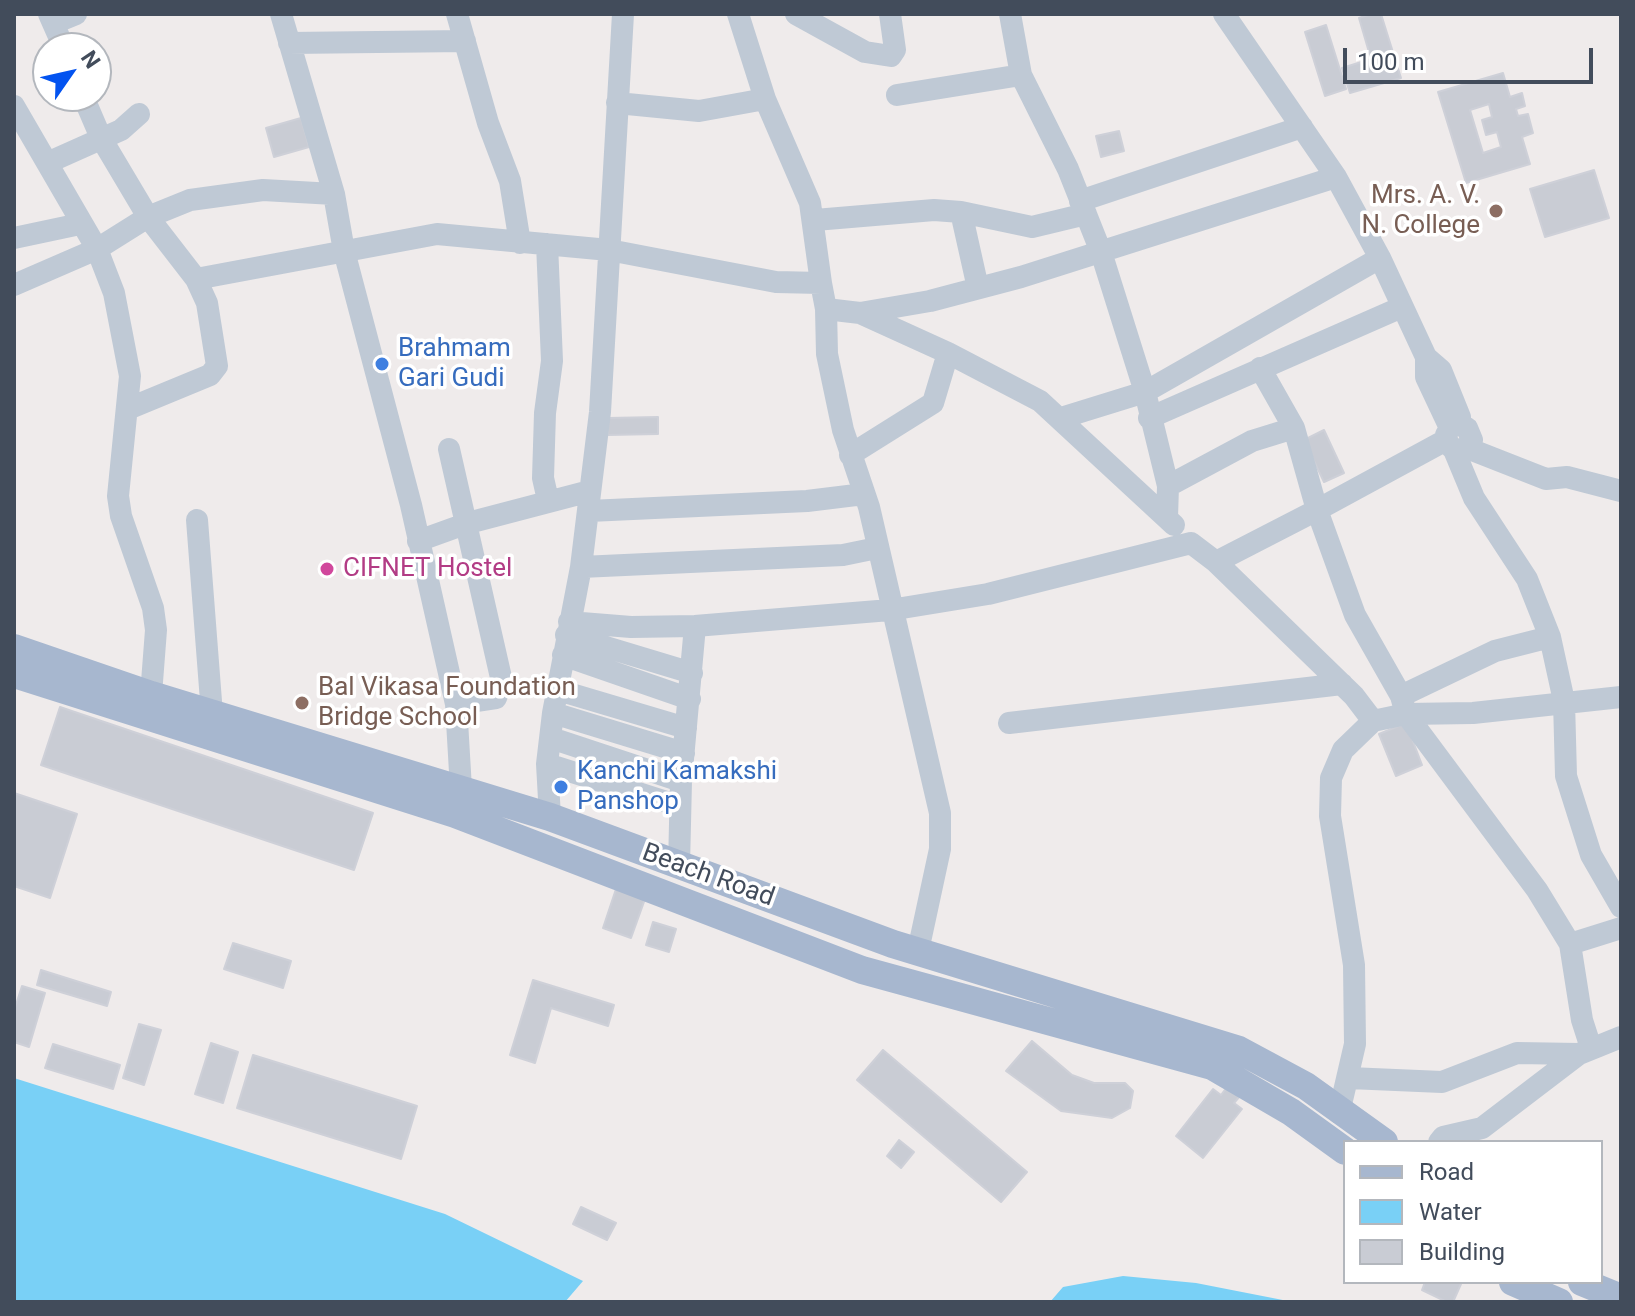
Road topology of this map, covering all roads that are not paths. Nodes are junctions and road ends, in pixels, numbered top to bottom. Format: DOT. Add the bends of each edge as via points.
graph roads {
  1 [pos="76,14"];
  2 [pos="281,14"];
  3 [pos="457,14"];
  4 [pos="623,14"];
  5 [pos="738,14"];
  6 [pos="796,14"];
  7 [pos="890,14"];
  8 [pos="1010,14"];
  9 [pos="1224,14"];
  10 [pos="52,18"];
  11 [pos="465,41"];
  12 [pos="289,43"];
  13 [pos="1021,75"];
  14 [pos="897,95"];
  15 [pos="765,99"];
  16 [pos="617,103"];
  17 [pos="14,106"];
  18 [pos="90,112"];
  19 [pos="139,114"];
  20 [pos="1302,127"];
  21 [pos="101,138"];
  22 [pos="47,163"];
  23 [pos="1336,177"];
  24 [pos="334,194"];
  25 [pos="1083,208"];
  26 [pos="961,212"];
  27 [pos="148,217"];
  28 [pos="815,220"];
  29 [pos="80,224"];
  30 [pos="14,238"];
  31 [pos="520,243"];
  32 [pos="547,244"];
  33 [pos="97,249"];
  34 [pos="609,250"];
  35 [pos="344,251"];
  36 [pos="1101,252"];
  37 [pos="1380,258"];
  38 [pos="196,279"];
  39 [pos="821,283"];
  40 [pos="14,285"];
  41 [pos="978,288"];
  42 [pos="1402,307"];
  43 [pos="826,309"];
  44 [pos="860,313"];
  45 [pos="948,353"];
  46 [pos="1260,368"];
  47 [pos="1145,392"];
  48 [pos="130,408"];
  49 [pos="1061,418"];
  50 [pos="1149,418"];
  51 [pos="1294,428"];
  52 [pos="1459,438"];
  53 [pos="449,449"];
  54 [pos="850,455"];
  55 [pos="1168,486"];
  56 [pos="1621,491"];
  57 [pos="864,494"];
  58 [pos="548,500"];
  59 [pos="589,501"];
  60 [pos="1317,510"];
  61 [pos="1167,518"];
  62 [pos="197,520"];
  63 [pos="468,523"];
  64 [pos="418,541"];
  65 [pos="1191,543"];
  66 [pos="877,548"];
  67 [pos="1216,562"];
  68 [pos="581,567"];
  69 [pos="890,610"];
  70 [pos="695,626"];
  71 [pos="566,637"];
  72 [pos="1550,637"];
  73 [pos="14,648"];
  74 [pos="692,673"];
  75 [pos="14,674"];
  76 [pos="1342,684"];
  77 [pos="558,690"];
  78 [pos="151,695"];
  79 [pos="1621,697"];
  80 [pos="690,699"];
  81 [pos="1564,701"];
  82 [pos="456,704"];
  83 [pos="1404,705"];
  84 [pos="553,713"];
  85 [pos="212,714"];
  86 [pos="1373,721"];
  87 [pos="1009,723"];
  88 [pos="686,728"];
  89 [pos="551,738"];
  90 [pos="684,753"];
  91 [pos="547,764"];
  92 [pos="681,781"];
  93 [pos="458,802"];
  94 [pos="679,806"];
  95 [pos="550,817"];
  96 [pos="679,866"];
  97 [pos="1621,907"];
  98 [pos="1621,928"];
  99 [pos="1570,944"];
  100 [pos="918,951"];
  101 [pos="1621,1037"];
  102 [pos="1585,1051"];
  103 [pos="1349,1078"];
  104 [pos="1339,1113"];
  105 [pos="1479,1135"];
  106 [pos="1381,1140"];
  107 [pos="1441,1140"];
  108 [pos="1343,1150"];
  109 [pos="1518,1284"];
  110 [pos="1587,1284"];
  111 [pos="1621,1298"];
  112 [pos="1559,1302"];
  1 -- 10 [label="street"];
  2 -- 12 [label="street"];
  3 -- 11 [label="street"];
  4 -- 16 [label="street"];
  5 -- 15 [label="street"];
  6 -- 7 [label="street" via="865,52 891,56 895,50"];
  8 -- 13 [label="street"];
  9 -- 20 [label="street"];
  11 -- 12 [label="street"];
  11 -- 31 [label="street" via="510,181"];
  12 -- 24 [label="street"];
  13 -- 14 [label="street"];
  13 -- 25 [label="street"];
  15 -- 16 [label="street" via="699,111"];
  15 -- 28 [label="street"];
  16 -- 34 [label="street"];
  17 -- 22 [label="street"];
  18 -- 21 [label="street"];
  19 -- 21 [label="street"];
  20 -- 23 [label="street"];
  20 -- 25 [label="street"];
  21 -- 22 [label="street"];
  21 -- 27 [label="street"];
  22 -- 29 [label="street"];
  23 -- 36 [label="street"];
  23 -- 37 [label="street"];
  24 -- 27 [label="street" via="263,190 190,200"];
  24 -- 35 [label="street"];
  25 -- 26 [label="street" via="1032,227"];
  25 -- 36 [label="street"];
  26 -- 28 [label="street"];
  26 -- 41 [label="street"];
  27 -- 33 [label="street"];
  27 -- 38 [label="street"];
  28 -- 39 [label="street"];
  29 -- 30 [label="street"];
  29 -- 33 [label="street"];
  31 -- 32 [label="street"];
  31 -- 35 [label="street" via="437,234"];
  32 -- 34 [label="street"];
  32 -- 58 [label="street" via="552,361 543,478"];
  33 -- 40 [label="street"];
  33 -- 48 [label="street" via="114,293 130,376"];
  34 -- 39 [label="street" via="776,282"];
  34 -- 59 [label="street"];
  35 -- 38 [label="street"];
  35 -- 64 [label="street"];
  36 -- 41 [label="street"];
  36 -- 47 [label="street"];
  37 -- 42 [label="street"];
  37 -- 47 [label="street"];
  38 -- 48 [label="street" via="207,303 217,366 210,375"];
  39 -- 43 [label="street"];
  41 -- 44 [label="street"];
  42 -- 46 [label="street"];
  42 -- 52 [label="street" via="1426,357 1426,377"];
  43 -- 44 [label="street"];
  43 -- 54 [label="street" via="827,354"];
  44 -- 45 [label="street"];
  45 -- 49 [label="street" via="1040,401"];
  45 -- 54 [label="street" via="933,403"];
  46 -- 50 [label="street"];
  46 -- 51 [label="street"];
  47 -- 49 [label="street"];
  47 -- 50 [label="street"];
  48 -- 78 [label="street" via="118,496 153,608"];
  49 -- 61 [label="street"];
  50 -- 55 [label="street"];
  51 -- 55 [label="street" via="1252,441"];
  51 -- 60 [label="street"];
  52 -- 56 [label="street" via="1546,479 1567,477"];
  52 -- 60 [label="street"];
  52 -- 72 [label="street" via="1474,498 1527,579"];
  53 -- 63 [label="street"];
  54 -- 57 [label="street"];
  55 -- 61 [label="street"];
  57 -- 59 [label="street" via="807,501"];
  57 -- 66 [label="street"];
  58 -- 59 [label="street"];
  58 -- 63 [label="street"];
  59 -- 68 [label="street"];
  60 -- 67 [label="street"];
  60 -- 83 [label="street" via="1355,615"];
  61 -- 65 [label="street"];
  62 -- 85 [label="street"];
  63 -- 64 [label="street"];
  63 -- 82 [label="street" via="502,682 496,698"];
  64 -- 82 [label="street"];
  65 -- 67 [label="street"];
  65 -- 69 [label="street" via="988,594"];
  66 -- 68 [label="street" via="843,555"];
  66 -- 69 [label="street"];
  67 -- 76 [label="street"];
  68 -- 71 [label="street"];
  69 -- 70 [label="street"];
  69 -- 100 [label="street" via="942,832"];
  70 -- 71 [label="street" via="631,627"];
  70 -- 74 [label="street"];
  71 -- 74 [label="street"];
  71 -- 77 [label="street"];
  71 -- 80 [label="street"];
  72 -- 81 [label="street"];
  72 -- 83 [label="street" via="1495,651"];
  73 -- 78 [label="main road, Beach Road"];
  74 -- 80 [label="street"];
  75 -- 93 [label="main road, Beach Road"];
  76 -- 86 [label="street"];
  76 -- 87 [label="street"];
  77 -- 84 [label="street"];
  77 -- 88 [label="street"];
  78 -- 85 [label="main road, Beach Road"];
  79 -- 81 [label="street"];
  80 -- 88 [label="street"];
  81 -- 83 [label="street" via="1473,713"];
  81 -- 97 [label="street" via="1566,776 1591,855"];
  82 -- 93 [label="street"];
  83 -- 86 [label="street"];
  83 -- 99 [label="street"];
  84 -- 89 [label="street"];
  84 -- 90 [label="street"];
  85 -- 93 [label="main road, Beach Road"];
  86 -- 103 [label="street" via="1343,750 1331,778 1330,816 1354,965 1355,1044"];
  88 -- 90 [label="street"];
  89 -- 91 [label="street"];
  89 -- 92 [label="street"];
  90 -- 92 [label="street"];
  91 -- 94 [label="street"];
  91 -- 95 [label="street"];
  92 -- 94 [label="street"];
  93 -- 95 [label="main road, Beach Road"];
  93 -- 108 [label="main road, Beach Road" via="862,970 1212,1066"];
  94 -- 96 [label="street"];
  95 -- 96 [label="main road, Beach Road"];
  96 -- 100 [label="main road, Beach Road"];
  98 -- 99 [label="street"];
  99 -- 102 [label="street"];
  100 -- 104 [label="main road, Beach Road" via="1239,1050 1306,1086"];
  101 -- 102 [label="street"];
  102 -- 103 [label="street" via="1517,1053 1442,1082"];
  102 -- 105 [label="street"];
  103 -- 104 [label="street"];
  104 -- 106 [label="main road, Beach Road"];
  105 -- 107 [label="street"];
  109 -- 112 [label="main road"];
  110 -- 111 [label="main road"];
}
